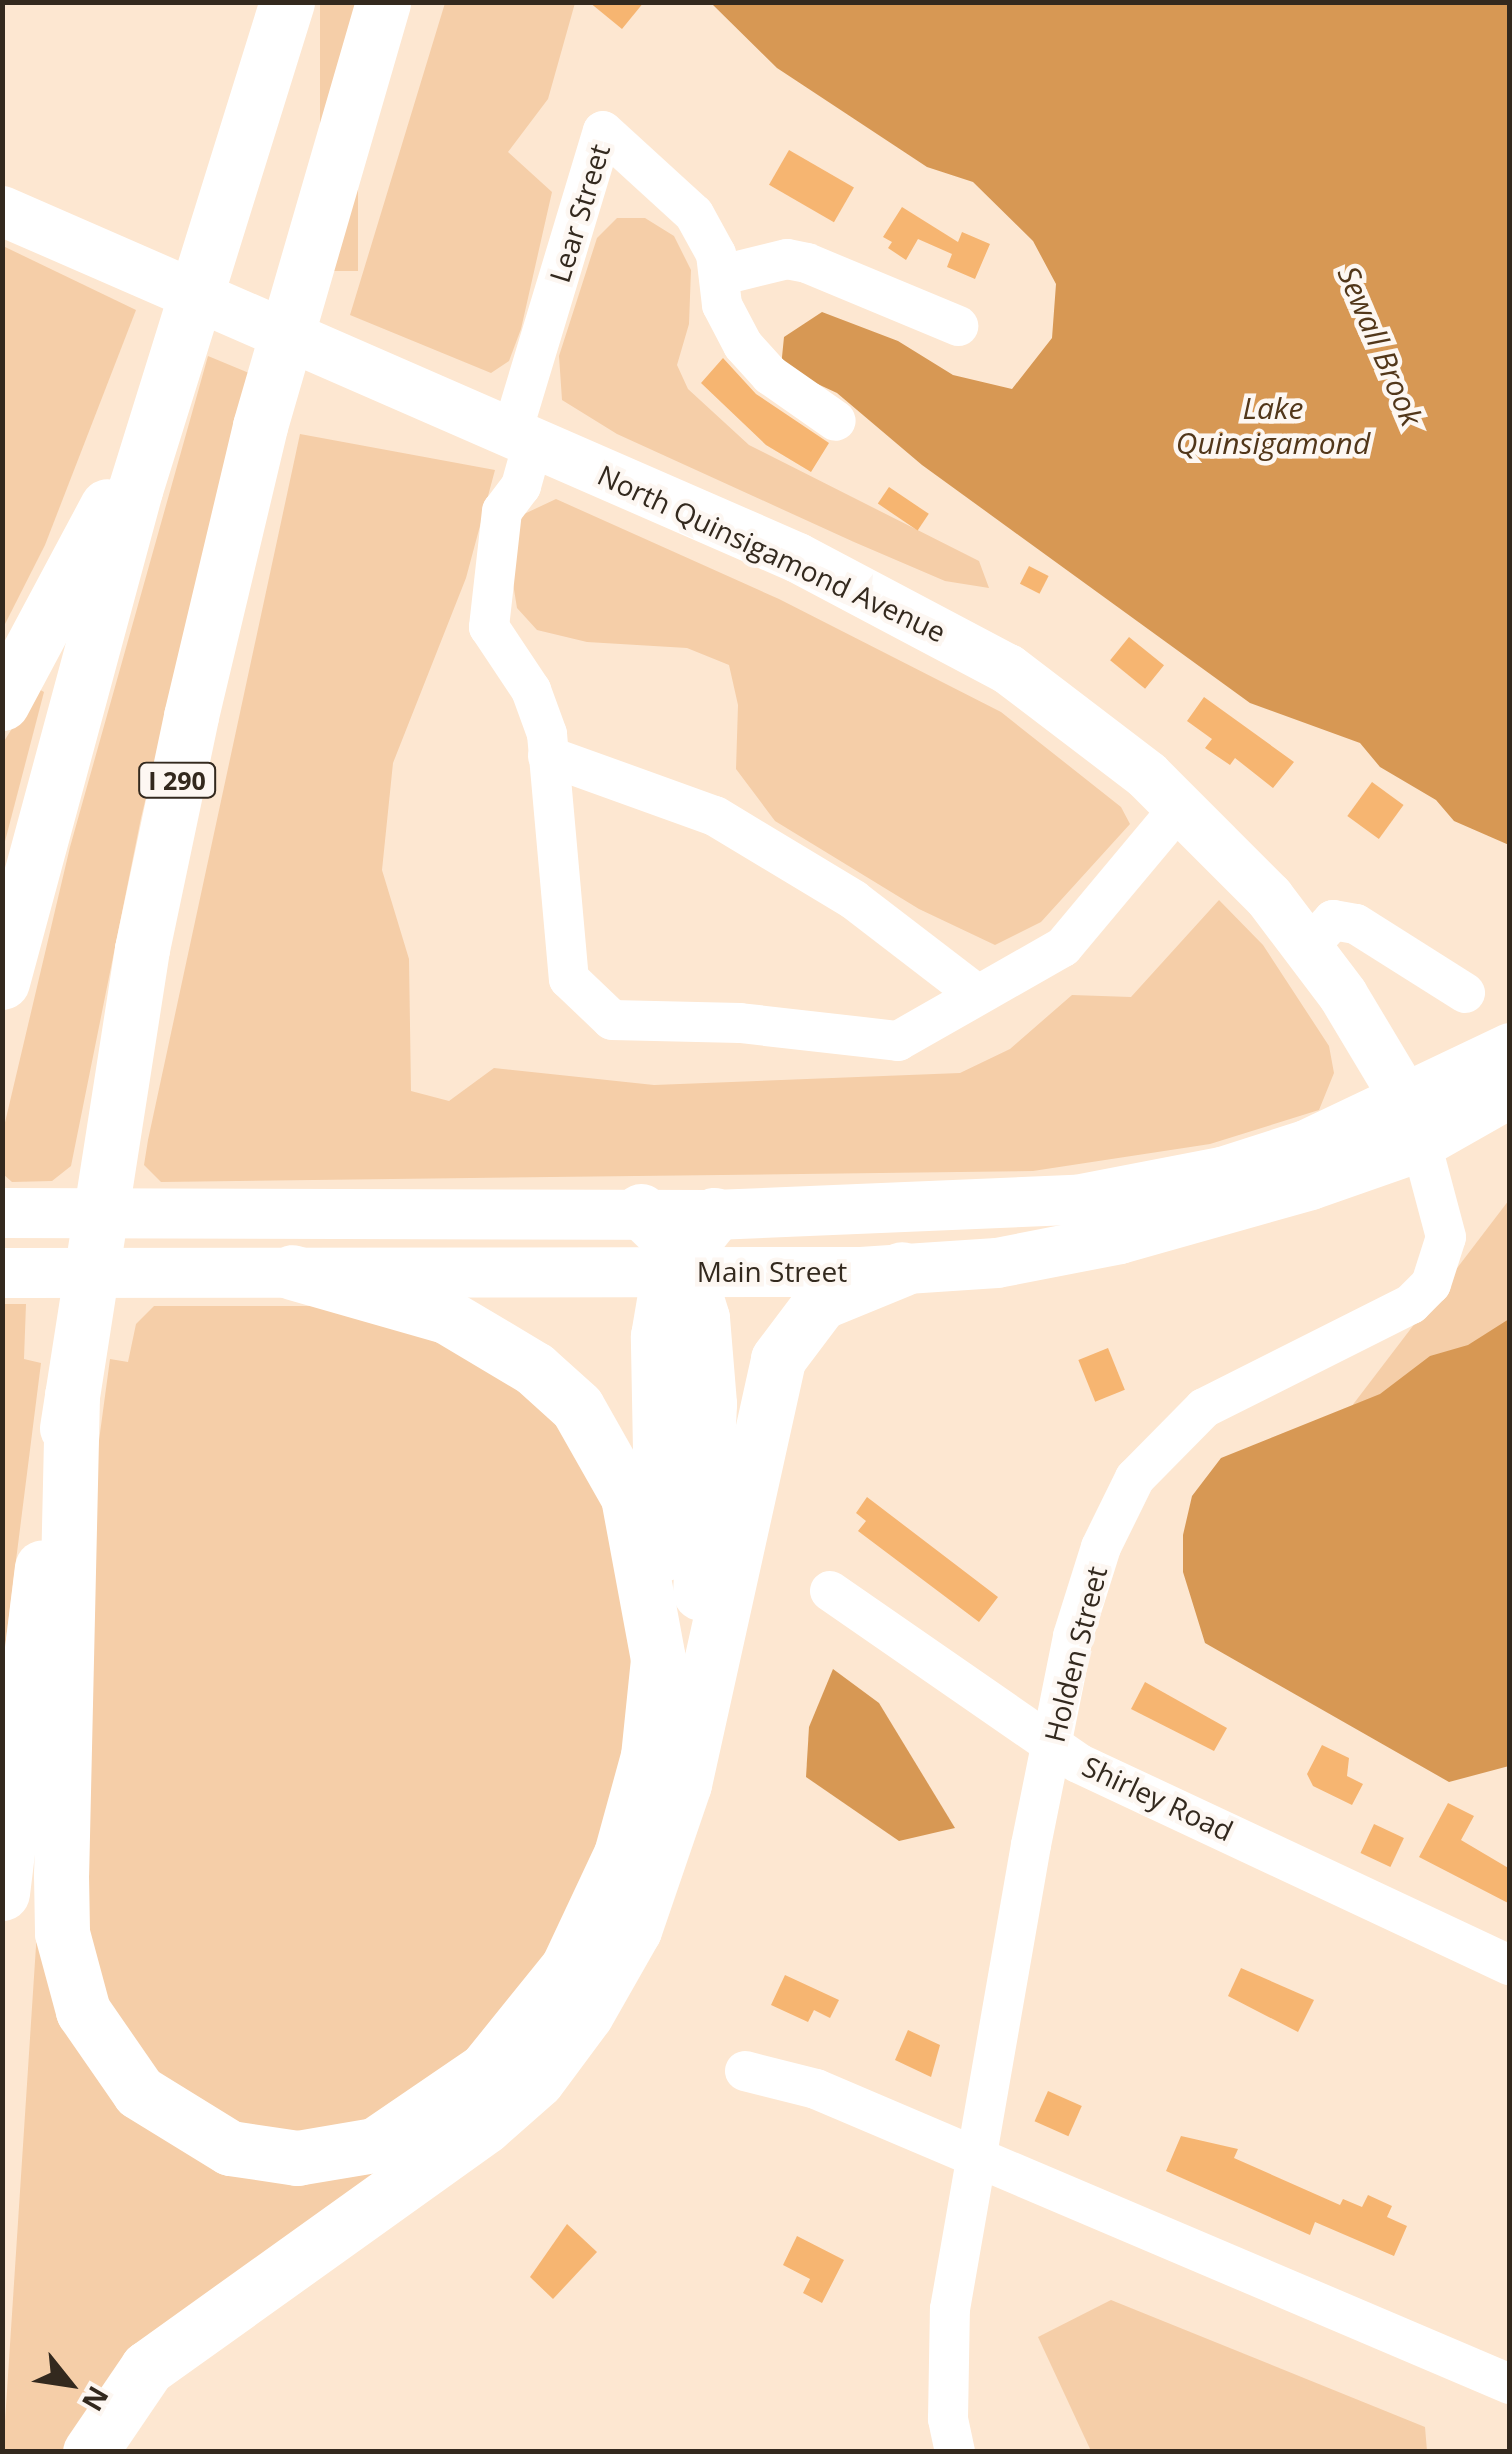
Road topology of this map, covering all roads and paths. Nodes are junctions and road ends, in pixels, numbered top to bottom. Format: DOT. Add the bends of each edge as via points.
graph roads {
  1 [pos="287,2"];
  2 [pos="383,2"];
  3 [pos="2,211"];
  4 [pos="722,274"];
  5 [pos="958,326"];
  6 [pos="159,412"];
  7 [pos="836,421"];
  8 [pos="523,438"];
  9 [pos="2,703"];
  10 [pos="548,756"];
  11 [pos="1181,806"];
  12 [pos="1308,947"];
  13 [pos="2,982"];
  14 [pos="975,993"];
  15 [pos="1465,994"];
  16 [pos="1510,1048"];
  17 [pos="1510,1092"];
  18 [pos="1414,1123"];
  19 [pos="641,1211"];
  20 [pos="2,1213"];
  21 [pos="689,1252"];
  22 [pos="902,1269"];
  23 [pos="292,1272"];
  24 [pos="2,1273"];
  25 [pos="74,1380"];
  26 [pos="830,1590"];
  27 [pos="658,1659"];
  28 [pos="692,1740"];
  29 [pos="1052,1744"];
  30 [pos="2,1893"];
  31 [pos="1510,1965"];
  32 [pos="745,2071"];
  33 [pos="979,2158"];
  34 [pos="1510,2384"];
  35 [pos="90,2452"];
  36 [pos="955,2452"];
  1 -- 6 [label="highway"];
  2 -- 25 [label="highway, I 290" via="260,426 182,755 110,1138"];
  3 -- 8 [label="main road, North Quinsigamond Avenue"];
  4 -- 5 [label="street" via="787,259 807,263"];
  4 -- 7 [label="street, Lear Street" via="722,305 743,345 770,376"];
  4 -- 8 [label="street, Lear Street" via="694,214 603,131"];
  6 -- 9 [label="highway"];
  6 -- 13 [label="highway"];
  8 -- 10 [label="street" via="521,486 502,510 489,627 530,690"];
  8 -- 11 [label="main road, North Quinsigamond Avenue" via="936,626 1044,694"];
  10 -- 14 [label="street" via="715,816 854,900"];
  10 -- 14 [label="street" via="569,979 612,1020 740,1023 898,1041"];
  11 -- 12 [label="main road, North Quinsigamond Avenue"];
  11 -- 14 [label="street" via="1063,947"];
  12 -- 15 [label="street" via="1334,920 1356,924"];
  12 -- 18 [label="main road, North Quinsigamond Avenue"];
  16 -- 18 [label="main road, Main Street"];
  17 -- 18 [label="main road, Main Street"];
  18 -- 21 [label="main road, Main Street" via="1222,1172 1076,1200"];
  18 -- 22 [label="main road, Main Street" via="1296,1190 1120,1239 997,1262"];
  18 -- 29 [label="street, Holden Street" via="1446,1237 1431,1284 1411,1304 1204,1408 1136,1478 1114,1511 1073,1636"];
  19 -- 20 [label="main road"];
  19 -- 21 [label="highway"];
  21 -- 22 [label="main road, Main Street"];
  21 -- 23 [label="main road, Main Street"];
  21 -- 27 [label="highway" via="658,1336"];
  21 -- 28 [label="highway" via="708,1404"];
  22 -- 28 [label="highway" via="821,1302 778,1360"];
  23 -- 24 [label="main road, Main Street"];
  23 -- 27 [label="highway" via="446,1316 535,1368 577,1407 628,1497"];
  25 -- 27 [label="highway" via="60,1874 70,1974 127,2081 153,2106 230,2148 298,2158 376,2145 459,2091 517,2036 568,1966 621,1854 648,1756"];
  25 -- 30 [label="highway, I 290" via="26,1656"];
  26 -- 29 [label="street, Shirley Road"];
  28 -- 35 [label="highway" via="634,1930 537,2080 484,2126 163,2356 131,2387"];
  29 -- 31 [label="street, Shirley Road"];
  29 -- 33 [label="street, Holden Street" via="1008,1960"];
  32 -- 33 [label="street" via="816,2088"];
  33 -- 34 [label="street"];
  33 -- 36 [label="street, Holden Street" via="946,2357"];
}
